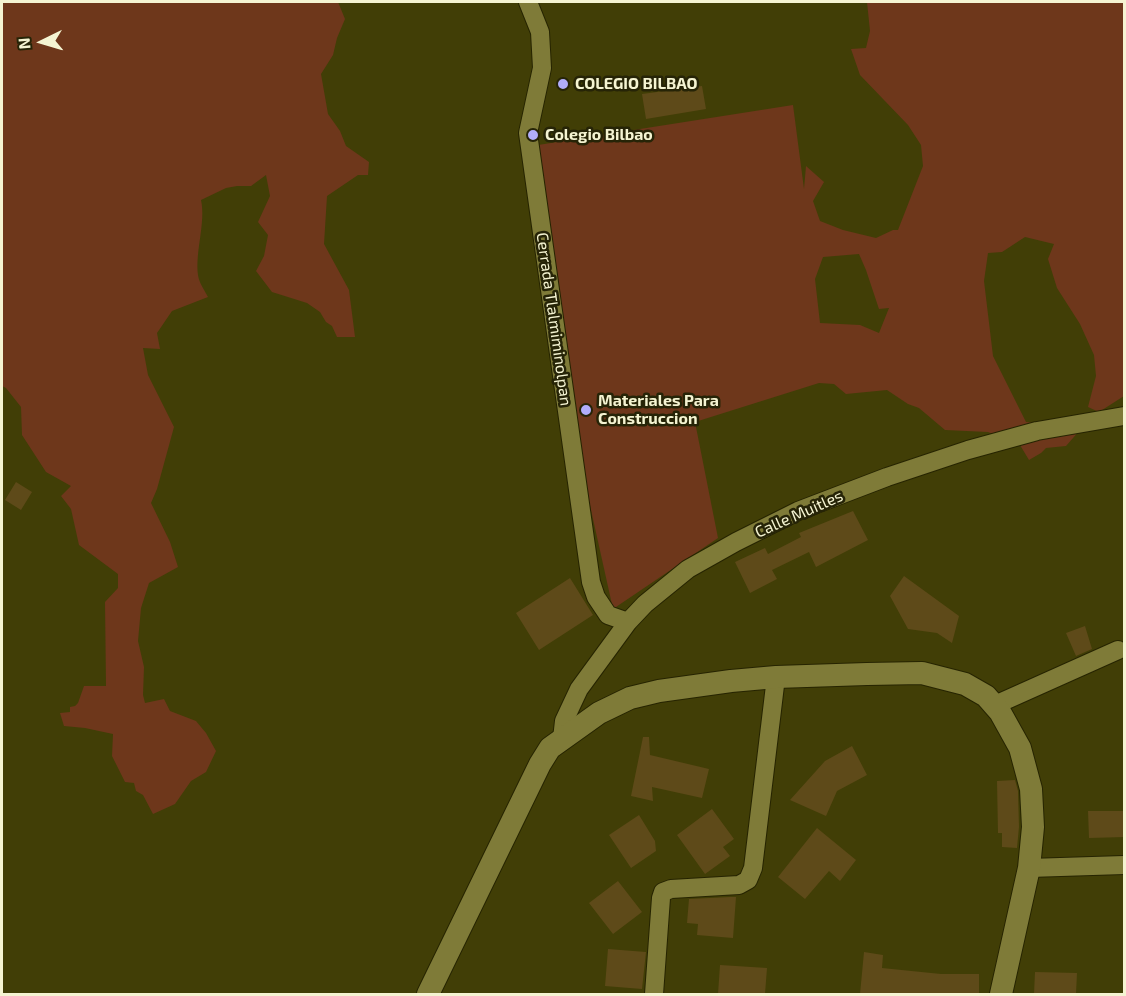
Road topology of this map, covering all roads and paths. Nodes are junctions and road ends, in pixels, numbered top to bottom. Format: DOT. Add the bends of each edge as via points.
graph roads {
  1 [pos="528,2"];
  2 [pos="1125,416"];
  3 [pos="628,622"];
  4 [pos="1118,650"];
  5 [pos="776,677"];
  6 [pos="995,705"];
  7 [pos="562,739"];
  8 [pos="1125,865"];
  9 [pos="1029,868"];
  10 [pos="428,994"];
  11 [pos="654,994"];
  12 [pos="1001,994"];
  1 -- 3 [label="street, Cerrada Tlalmiminolpan" via="540,32 542,68 528,133 591,582 608,615"];
  2 -- 3 [label="street, Calle Muitles" via="1037,431 968,450 798,512 688,569"];
  3 -- 7 [label="street, Calle Muitles" via="579,689 564,721"];
  4 -- 6 [label="street"];
  5 -- 6 [label="street" via="922,673 965,684"];
  5 -- 7 [label="street" via="682,687 630,698 599,713"];
  5 -- 11 [label="street" via="753,868 748,880 739,885 663,892"];
  6 -- 9 [label="street" via="1020,748 1031,789"];
  7 -- 10 [label="street" via="550,748 540,764"];
  8 -- 9 [label="street"];
  9 -- 12 [label="street"];
}
